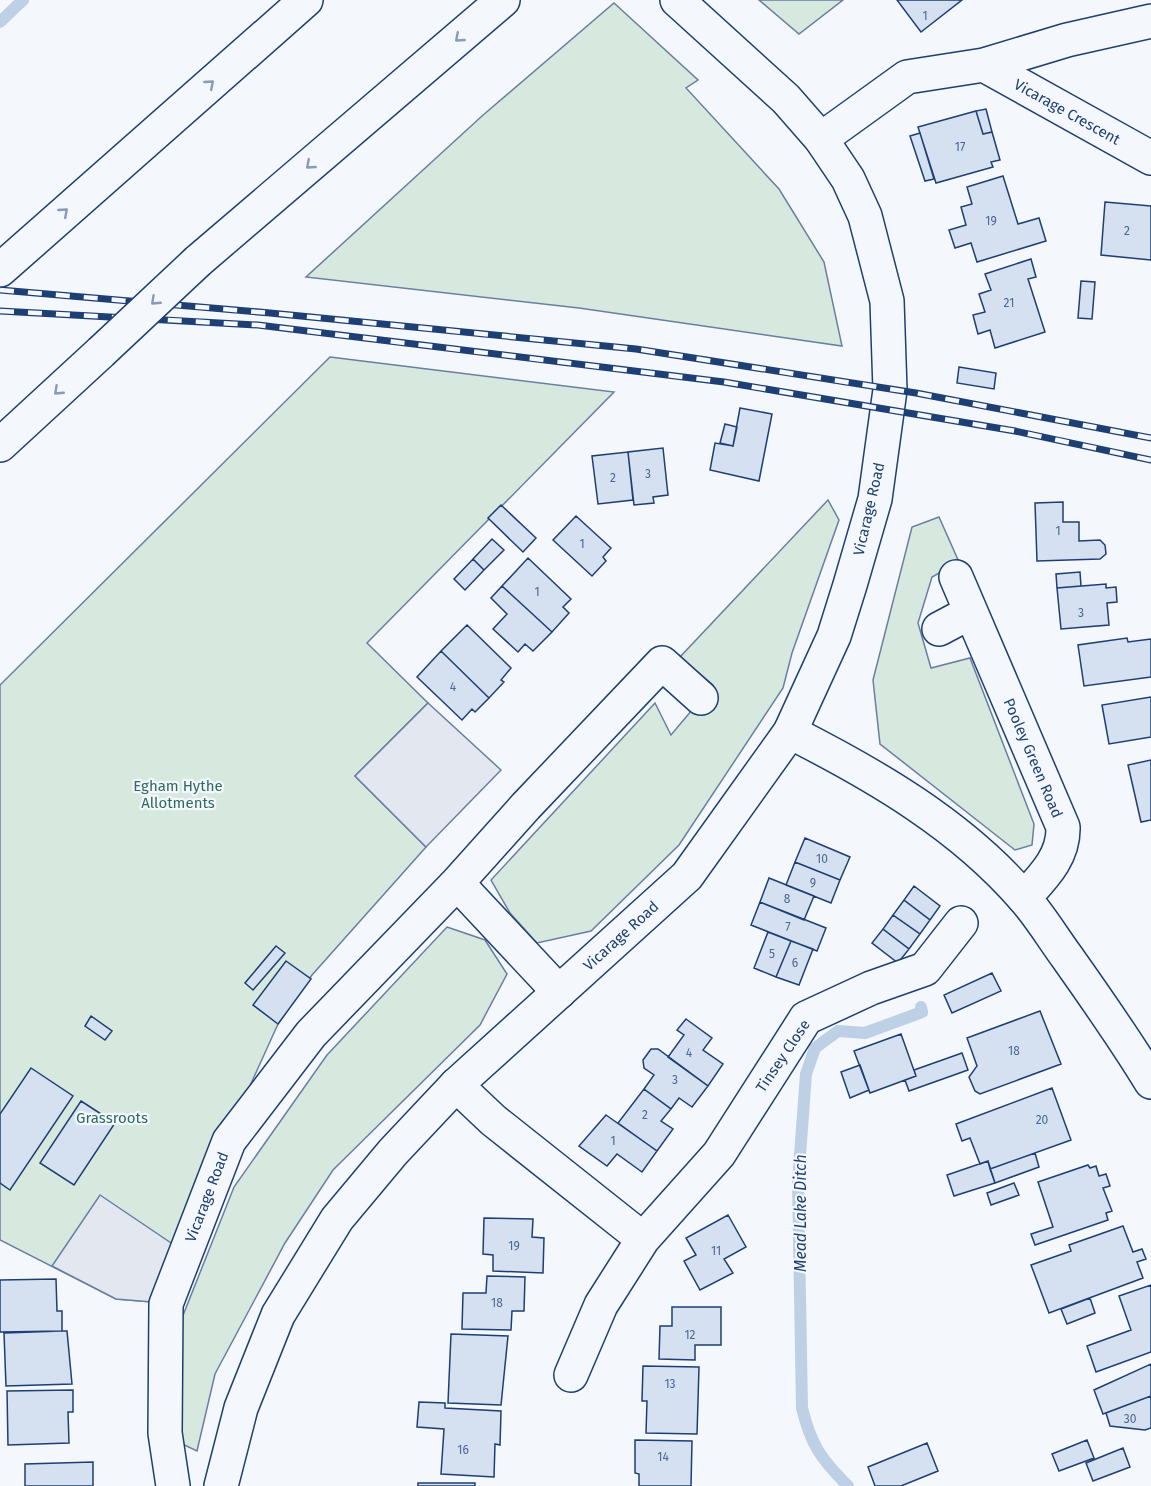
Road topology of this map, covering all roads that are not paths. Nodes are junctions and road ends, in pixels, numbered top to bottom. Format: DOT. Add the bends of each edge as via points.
graph roads {
  1 [pos="306,0"];
  2 [pos="503,0"];
  3 [pos="677,0"];
  4 [pos="1151,21"];
  5 [pos="984,65"];
  6 [pos="821,140"];
  7 [pos="1151,158"];
  8 [pos="10,260"];
  9 [pos="0,445"];
  10 [pos="956,577"];
  11 [pos="970,612"];
  12 [pos="939,629"];
  13 [pos="701,698"];
  14 [pos="790,732"];
  15 [pos="458,884"];
  16 [pos="1024,898"];
  17 [pos="961,923"];
  18 [pos="559,992"];
  19 [pos="1148,1072"];
  20 [pos="456,1085"];
  21 [pos="643,1239"];
  22 [pos="571,1375"];
  23 [pos="173,1486"];
  24 [pos="221,1486"];
  8 -- 1 [label="main road, one-way"];
  2 -- 9 [label="main road, one-way, bridge" via="198,261"];
  3 -- 6 [label="main road, Vicarage Road" via="786,99"];
  4 -- 5 [label="main road, Vicarage Crescent" via="1067,40"];
  5 -- 6 [label="main road, Vicarage Crescent" via="907,77"];
  5 -- 7 [label="main road, Vicarage Crescent"];
  6 -- 14 [label="main road, Vicarage Road" via="853,188 879,263 886,302 890,390 874,499 850,585 834,636"];
  10 -- 11 [label="main road, Pooley Green Road"];
  11 -- 12 [label="main road"];
  11 -- 16 [label="main road, Pooley Green Road" via="1063,827 1064,842 1057,857"];
  13 -- 15 [label="main road, Vicarage Road" via="663,663"];
  14 -- 16 [label="main road" via="844,759 919,805"];
  14 -- 18 [label="main road, Vicarage Road" via="687,876"];
  15 -- 18 [label="main road"];
  15 -- 23 [label="main road, Vicarage Road" via="311,1034 229,1141 166,1304 165,1433"];
  16 -- 19 [label="main road"];
  17 -- 21 [label="main road, Tinsey Close" via="925,969 806,1018 719,1154"];
  18 -- 20 [label="main road, Vicarage Road"];
  20 -- 21 [label="main road"];
  20 -- 24 [label="main road, Vicarage Road" via="337,1220 278,1315 241,1408"];
  21 -- 22 [label="main road, Tinsey Close" via="601,1305"];
}
